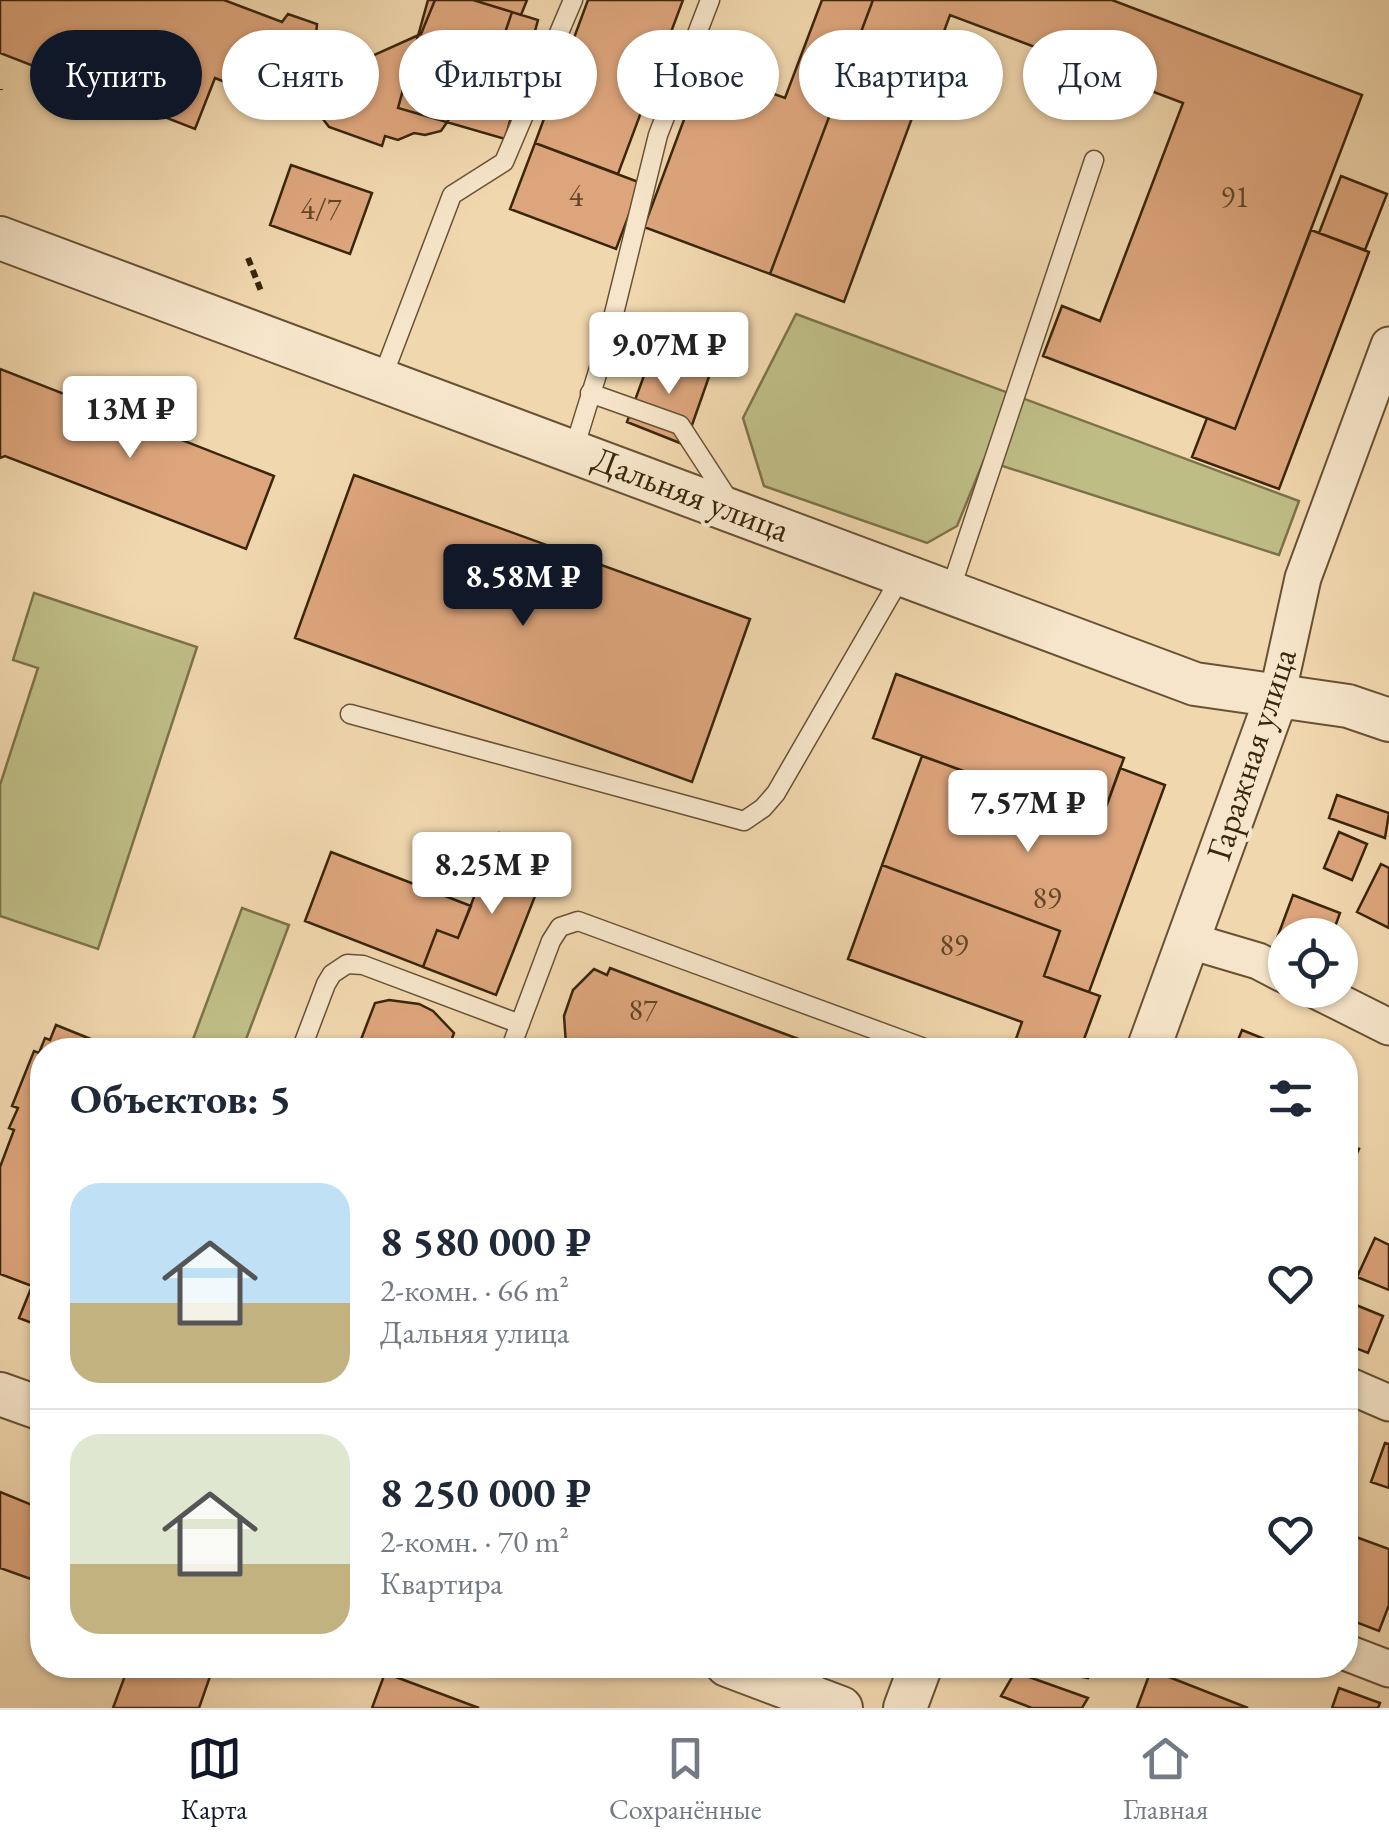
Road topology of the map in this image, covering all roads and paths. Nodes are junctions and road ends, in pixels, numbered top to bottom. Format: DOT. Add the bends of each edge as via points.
graph roads {
  1 [pos="573,0"];
  2 [pos="710,0"];
  3 [pos="1094,160"];
  4 [pos="0,238"];
  5 [pos="248,258"];
  6 [pos="260,291"];
  7 [pos="1389,345"];
  8 [pos="381,380"];
  9 [pos="590,392"];
  10 [pos="574,449"];
  11 [pos="736,511"];
  12 [pos="902,574"];
  13 [pos="949,592"];
  14 [pos="1277,696"];
  15 [pos="350,714"];
  16 [pos="1389,720"];
  17 [pos="1187,940"];
  18 [pos="1268,966"];
  19 [pos="1351,1008"];
  20 [pos="520,1024"];
  21 [pos="1389,1027"];
  22 [pos="306,1038"];
  23 [pos="515,1038"];
  24 [pos="897,1038"];
  25 [pos="1152,1038"];
  26 [pos="1358,1390"];
  27 [pos="0,1394"];
  28 [pos="1389,1403"];
  29 [pos="30,1405"];
  30 [pos="1358,1657"];
  31 [pos="1389,1669"];
  32 [pos="778,1678"];
  33 [pos="916,1678"];
  34 [pos="822,1689"];
  35 [pos="905,1708"];
  1 -- 8 [label="lane" via="504,162 452,195"];
  2 -- 9 [label="lane" via="658,135"];
  3 -- 13 [label="lane"];
  4 -- 8 [label="street, Дальняя улица"];
  5 -- 6 [label="path"];
  7 -- 14 [label="street, Гаражная улица" via="1303,578"];
  8 -- 10 [label="street, Дальняя улица"];
  9 -- 10 [label="lane"];
  9 -- 11 [label="lane" via="680,425"];
  10 -- 11 [label="street, Дальняя улица"];
  11 -- 12 [label="street, Дальняя улица"];
  12 -- 13 [label="street, Дальняя улица"];
  12 -- 15 [label="lane" via="776,793 744,821"];
  13 -- 14 [label="street, Дальняя улица" via="1195,684"];
  14 -- 16 [label="street, Дальняя улица" via="1348,706"];
  14 -- 17 [label="street, Гаражная улица"];
  17 -- 18 [label="street"];
  17 -- 25 [label="street, Гаражная улица"];
  19 -- 21 [label="street"];
  20 -- 22 [label="lane" via="347,964 326,984"];
  20 -- 23 [label="lane"];
  20 -- 24 [label="lane" via="550,941 560,926 578,922"];
  26 -- 28 [label="street"];
  27 -- 29 [label="street"];
  30 -- 31 [label="street"];
  32 -- 34 [label="street"];
  33 -- 35 [label="street"];
}
